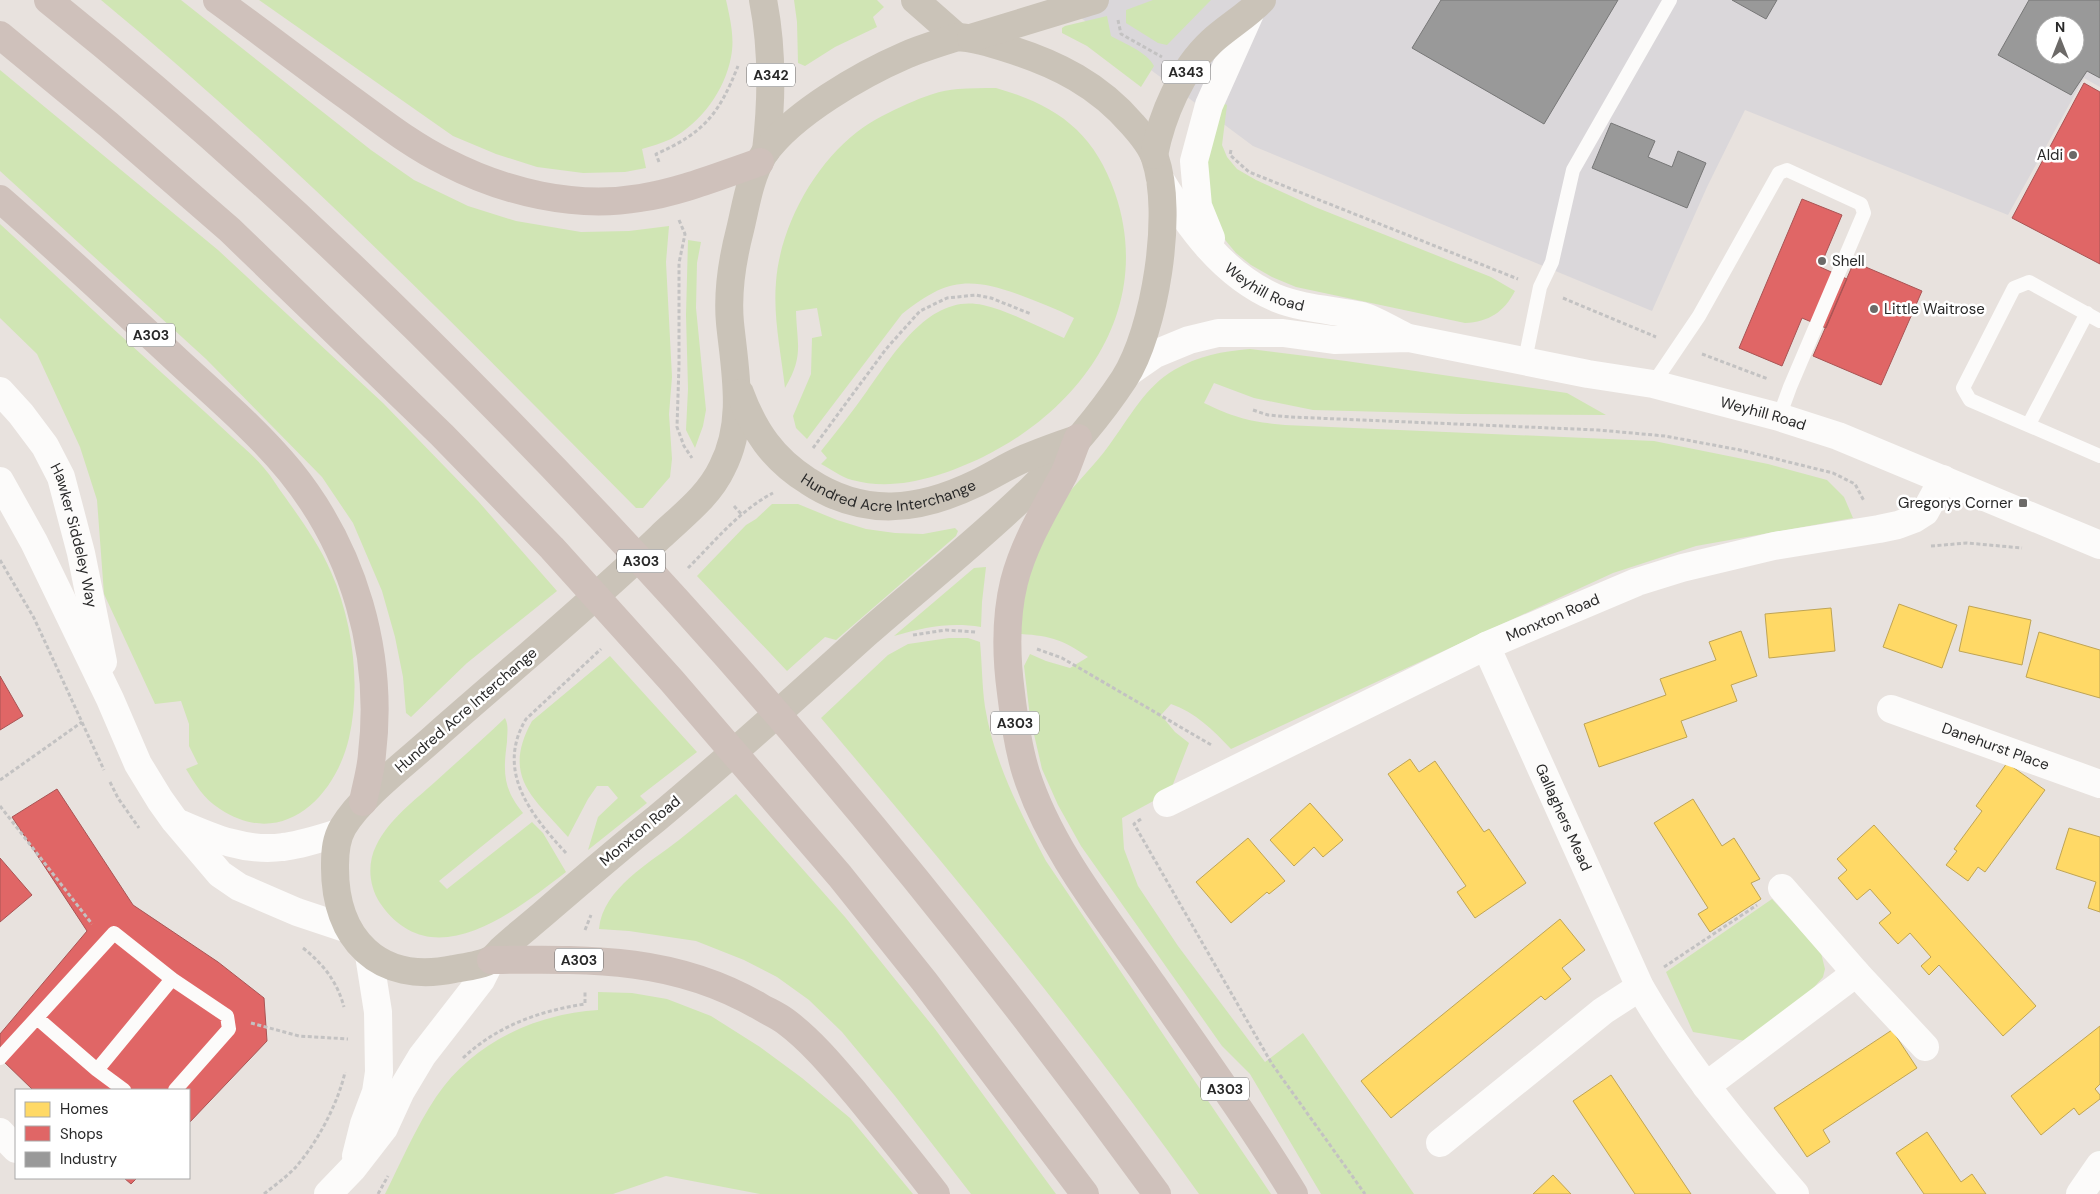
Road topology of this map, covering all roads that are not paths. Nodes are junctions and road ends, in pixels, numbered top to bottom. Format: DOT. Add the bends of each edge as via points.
graph roads {
  1 [pos="48,0"];
  2 [pos="217,0"];
  3 [pos="763,0"];
  4 [pos="915,0"];
  5 [pos="1095,0"];
  6 [pos="1670,0"];
  7 [pos="1257,6"];
  8 [pos="0,35"];
  9 [pos="964,37"];
  10 [pos="763,156"];
  11 [pos="1157,167"];
  12 [pos="0,199"];
  13 [pos="1221,259"];
  14 [pos="2087,313"];
  15 [pos="2100,321"];
  16 [pos="1409,338"];
  17 [pos="1525,360"];
  18 [pos="1129,372"];
  19 [pos="1653,384"];
  20 [pos="738,388"];
  21 [pos="0,391"];
  22 [pos="1779,417"];
  23 [pos="2029,424"];
  24 [pos="1078,438"];
  25 [pos="2100,456"];
  26 [pos="1943,479"];
  27 [pos="0,481"];
  28 [pos="2100,545"];
  29 [pos="1486,646"];
  30 [pos="110,699"];
  31 [pos="1891,708"];
  32 [pos="2100,784"];
  33 [pos="363,802"];
  34 [pos="1167,803"];
  35 [pos="175,822"];
  36 [pos="339,833"];
  37 [pos="1782,888"];
  38 [pos="348,929"];
  39 [pos="369,955"];
  40 [pos="491,960"];
  41 [pos="1856,973"];
  42 [pos="172,979"];
  43 [pos="1639,986"];
  44 [pos="37,1018"];
  45 [pos="1925,1047"];
  46 [pos="0,1058"];
  47 [pos="98,1070"];
  48 [pos="1706,1086"];
  49 [pos="123,1089"];
  50 [pos="176,1089"];
  51 [pos="0,1132"];
  52 [pos="1440,1144"];
  53 [pos="15,1147"];
  54 [pos="2100,1165"];
  55 [pos="353,1168"];
  56 [pos="328,1194"];
  57 [pos="936,1194"];
  58 [pos="1085,1194"];
  59 [pos="1158,1194"];
  60 [pos="1294,1194"];
  61 [pos="1795,1194"];
  62 [pos="2080,1194"];
  1 -- 59 [label="highway, A303" via="236,158 345,258 576,491 720,648 914,875 1010,995"];
  2 -- 10 [label="highway" via="411,142 480,178 510,188 571,200 600,202 640,198 669,192"];
  3 -- 10 [label="main road, A342" via="771,79"];
  4 -- 9 [label="main road"];
  5 -- 9 [label="main road, Hundred Acre Interchange"];
  6 -- 17 [label="lane" via="1573,170 1552,262 1540,287"];
  7 -- 11 [label="main road, A343" via="1211,42 1187,71 1163,123"];
  7 -- 13 [label="street, A343" via="1209,105 1194,161 1198,206"];
  8 -- 58 [label="highway" via="230,230 442,435 552,548 679,688 840,876"];
  9 -- 10 [label="main road, Hundred Acre Interchange" via="911,52 840,90 794,123"];
  9 -- 11 [label="main road" via="1043,61 1083,80 1118,108 1137,130"];
  10 -- 20 [label="main road, Hundred Acre Interchange" via="746,201 729,288"];
  11 -- 13 [label="street, Weyhill Road" via="1198,237"];
  11 -- 18 [label="main road" via="1162,211 1159,268 1154,302"];
  12 -- 33 [label="highway, A303" via="78,267 266,444 306,493 329,529 357,592 370,650 374,726"];
  13 -- 16 [label="street, Weyhill Road" via="1251,284 1277,298 1365,317"];
  14 -- 15 [label="lane"];
  14 -- 23 [label="lane"];
  14 -- 23 [label="lane" via="2029,282 2014,288 1963,388 1970,400"];
  16 -- 17 [label="street, Weyhill Road"];
  16 -- 18 [label="street, Weyhill Road" via="1334,340 1283,333 1218,333 1188,340"];
  17 -- 19 [label="street, Weyhill Road"];
  18 -- 24 [label="main road"];
  19 -- 22 [label="street, Weyhill Road"];
  19 -- 22 [label="lane" via="1722,278 1779,173 1787,170 1861,204 1864,213"];
  20 -- 24 [label="main road, Hundred Acre Interchange" via="762,439 796,474 833,496 875,507 920,504 948,495 1027,457"];
  20 -- 33 [label="main road, Hundred Acre Interchange" via="736,424 726,461 704,494 609,586"];
  21 -- 30 [label="street, Hawker Siddeley Way" via="46,446 61,476 81,553"];
  22 -- 26 [label="street, Weyhill Road" via="1838,436"];
  23 -- 25 [label="lane"];
  24 -- 40 [label="main road, Monxton Road" via="1028,494 796,699"];
  24 -- 60 [label="highway, A303" via="1036,524 1014,583 1007,638 1008,667 1026,773 1048,825 1084,885"];
  26 -- 28 [label="street, Weyhill Road"];
  26 -- 29 [label="street, Monxton Road" via="1926,512 1898,525 1774,546 1682,568 1637,582"];
  27 -- 30 [label="street, Hawker Siddeley Way" via="34,542"];
  29 -- 34 [label="street, Monxton Road"];
  29 -- 43 [label="street, Gallaghers Mead"];
  30 -- 35 [label="street, Hawker Siddeley Way" via="138,764"];
  31 -- 32 [label="street, Danehurst Place"];
  33 -- 36 [label="main road, Hundred Acre Interchange"];
  35 -- 36 [label="street" via="228,843 263,848 284,847"];
  35 -- 38 [label="street, Hawker Siddeley Way" via="220,874 239,887"];
  36 -- 38 [label="main road, Hundred Acre Interchange" via="335,848 335,883"];
  37 -- 41 [label="street"];
  38 -- 39 [label="main road, Hundred Acre Interchange"];
  39 -- 40 [label="main road, Hundred Acre Interchange" via="392,967 415,972 446,971"];
  39 -- 55 [label="street, Monxton Road" via="378,1012 379,1072"];
  40 -- 55 [label="street, Monxton Road" via="481,980 422,1056 384,1128"];
  40 -- 57 [label="highway, A303" via="584,960 667,968 706,980 744,997 784,1021 815,1048"];
  41 -- 45 [label="street"];
  41 -- 48 [label="street"];
  42 -- 44 [label="lane" via="114,933"];
  42 -- 47 [label="lane"];
  42 -- 50 [label="lane" via="227,1016 229,1029"];
  43 -- 48 [label="street, Gallaghers Mead" via="1665,1031"];
  43 -- 52 [label="street" via="1603,1011"];
  44 -- 46 [label="lane"];
  44 -- 47 [label="lane"];
  47 -- 49 [label="lane"];
  48 -- 61 [label="street, Gallaghers Mead"];
  51 -- 53 [label="street"];
  54 -- 62 [label="street"];
  55 -- 56 [label="street, Monxton Road"];
}
